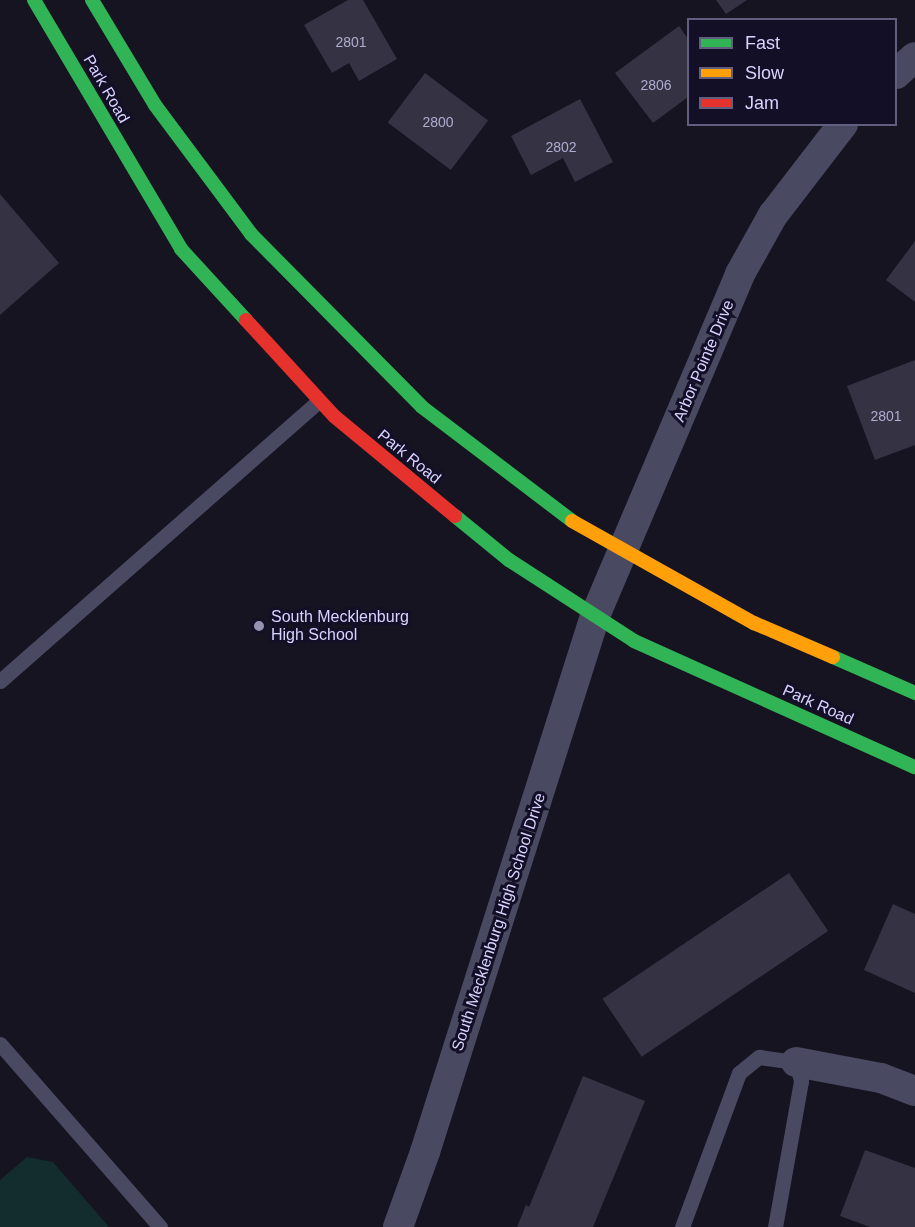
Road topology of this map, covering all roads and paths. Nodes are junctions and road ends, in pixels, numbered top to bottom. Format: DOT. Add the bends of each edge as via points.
graph roads {
  1 [pos="34,0"];
  2 [pos="92,0"];
  3 [pos="915,57"];
  4 [pos="897,73"];
  5 [pos="841,126"];
  6 [pos="319,401"];
  7 [pos="624,551"];
  8 [pos="595,616"];
  9 [pos="0,681"];
  10 [pos="915,693"];
  11 [pos="915,766"];
  12 [pos="0,1044"];
  13 [pos="796,1062"];
  14 [pos="915,1091"];
  15 [pos="160,1227"];
  16 [pos="398,1227"];
  17 [pos="682,1227"];
  18 [pos="776,1227"];
  1 -- 6 [label="main road, Park Road" via="181,249"];
  2 -- 7 [label="main road, Park Road" via="154,105 251,234 345,332 422,407 497,467 564,516"];
  3 -- 4 [label="street"];
  5 -- 7 [label="street, Arbor Pointe Drive" via="773,215 740,274"];
  6 -- 8 [label="main road, Park Road" via="508,560"];
  6 -- 9 [label="lane"];
  7 -- 8 [label="street, Arbor Pointe Drive"];
  7 -- 10 [label="main road, Park Road" via="754,623"];
  8 -- 11 [label="main road, Park Road" via="640,644"];
  8 -- 16 [label="street, South Mecklenburg High School Drive"];
  12 -- 15 [label="lane"];
  13 -- 14 [label="street" via="881,1078"];
  13 -- 17 [label="lane" via="759,1057 739,1073"];
  13 -- 18 [label="lane" via="801,1081"];
}
